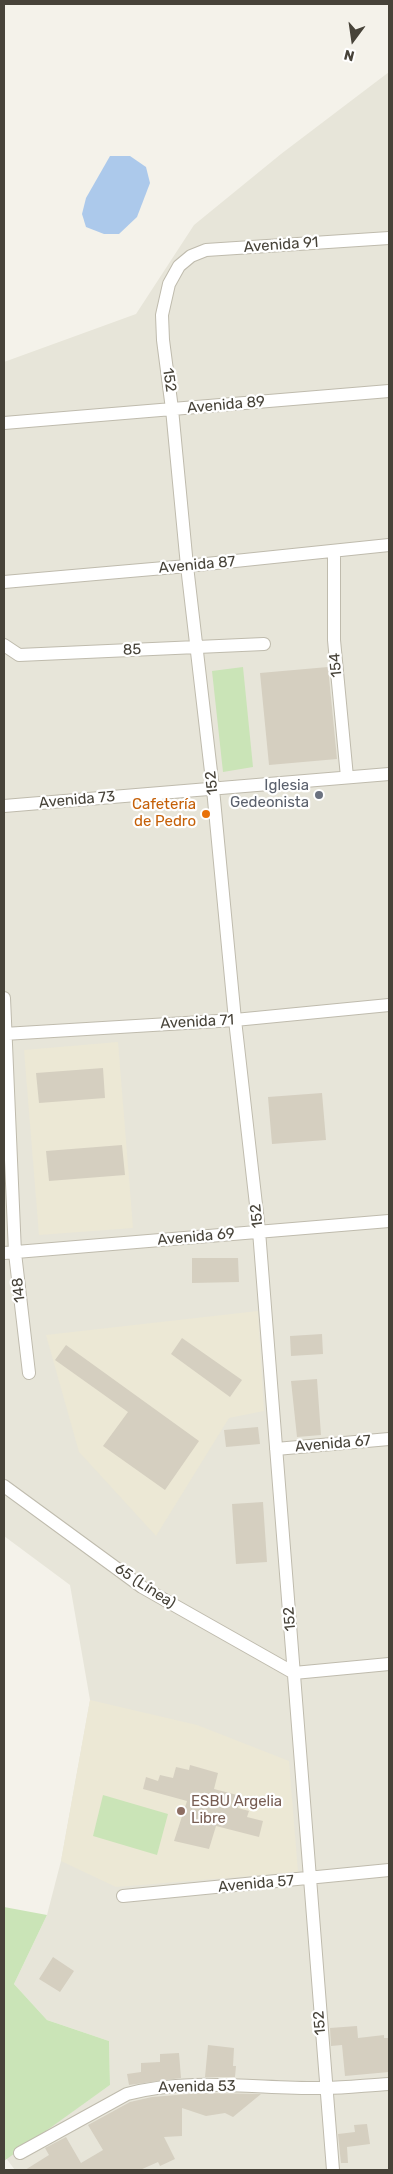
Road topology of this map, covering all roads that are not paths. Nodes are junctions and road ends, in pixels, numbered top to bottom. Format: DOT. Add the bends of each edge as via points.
graph roads {
  1 [pos="389,238"];
  2 [pos="179,266"];
  3 [pos="389,391"];
  4 [pos="172,409"];
  5 [pos="4,423"];
  6 [pos="389,545"];
  7 [pos="334,551"];
  8 [pos="187,566"];
  9 [pos="4,582"];
  10 [pos="264,644"];
  11 [pos="4,645"];
  12 [pos="198,648"];
  13 [pos="389,774"];
  14 [pos="347,777"];
  15 [pos="213,789"];
  16 [pos="4,806"];
  17 [pos="4,998"];
  18 [pos="389,1005"];
  19 [pos="234,1020"];
  20 [pos="5,1034"];
  21 [pos="389,1222"];
  22 [pos="259,1231"];
  23 [pos="9,1253"];
  24 [pos="29,1373"];
  25 [pos="389,1439"];
  26 [pos="276,1449"];
  27 [pos="4,1486"];
  28 [pos="389,1664"];
  29 [pos="294,1673"];
  30 [pos="389,1870"];
  31 [pos="309,1879"];
  32 [pos="123,1896"];
  33 [pos="389,2084"];
  34 [pos="326,2088"];
  35 [pos="20,2153"];
  36 [pos="333,2170"];
  1 -- 2 [label="street, Avenida 91" via="206,250"];
  2 -- 4 [label="street, 152" via="169,284 162,314"];
  3 -- 4 [label="street, Avenida 89"];
  4 -- 5 [label="street, Avenida 89"];
  4 -- 8 [label="street, 152"];
  6 -- 7 [label="street, Avenida 87"];
  7 -- 8 [label="street, Avenida 87"];
  7 -- 14 [label="street, 154" via="334,640"];
  8 -- 9 [label="street, Avenida 87"];
  8 -- 12 [label="street, 152"];
  10 -- 12 [label="street, 85"];
  11 -- 12 [label="street, 85" via="19,655"];
  12 -- 15 [label="street, 152"];
  13 -- 14 [label="street, Avenida 73"];
  14 -- 15 [label="street, Avenida 73"];
  15 -- 16 [label="street, Avenida 73"];
  15 -- 19 [label="street, 152"];
  17 -- 20 [label="street, 148"];
  18 -- 19 [label="street, Avenida 71"];
  19 -- 20 [label="street, Avenida 71"];
  19 -- 22 [label="street, 152"];
  20 -- 23 [label="street, 148"];
  21 -- 22 [label="street, Avenida 69"];
  22 -- 23 [label="street, Avenida 69"];
  22 -- 26 [label="street, 152"];
  23 -- 24 [label="street, 148"];
  25 -- 26 [label="street, Avenida 67"];
  26 -- 29 [label="street, 152"];
  27 -- 29 [label="street, 65 (Línea)" via="142,1587"];
  28 -- 29 [label="street"];
  29 -- 31 [label="street, 152"];
  30 -- 31 [label="street, Avenida 57"];
  31 -- 32 [label="street, Avenida 57"];
  31 -- 34 [label="street, 152"];
  33 -- 34 [label="street, Avenida 53"];
  34 -- 35 [label="street, Avenida 53" via="184,2085 146,2089 127,2094"];
  34 -- 36 [label="street, 152"];
}
